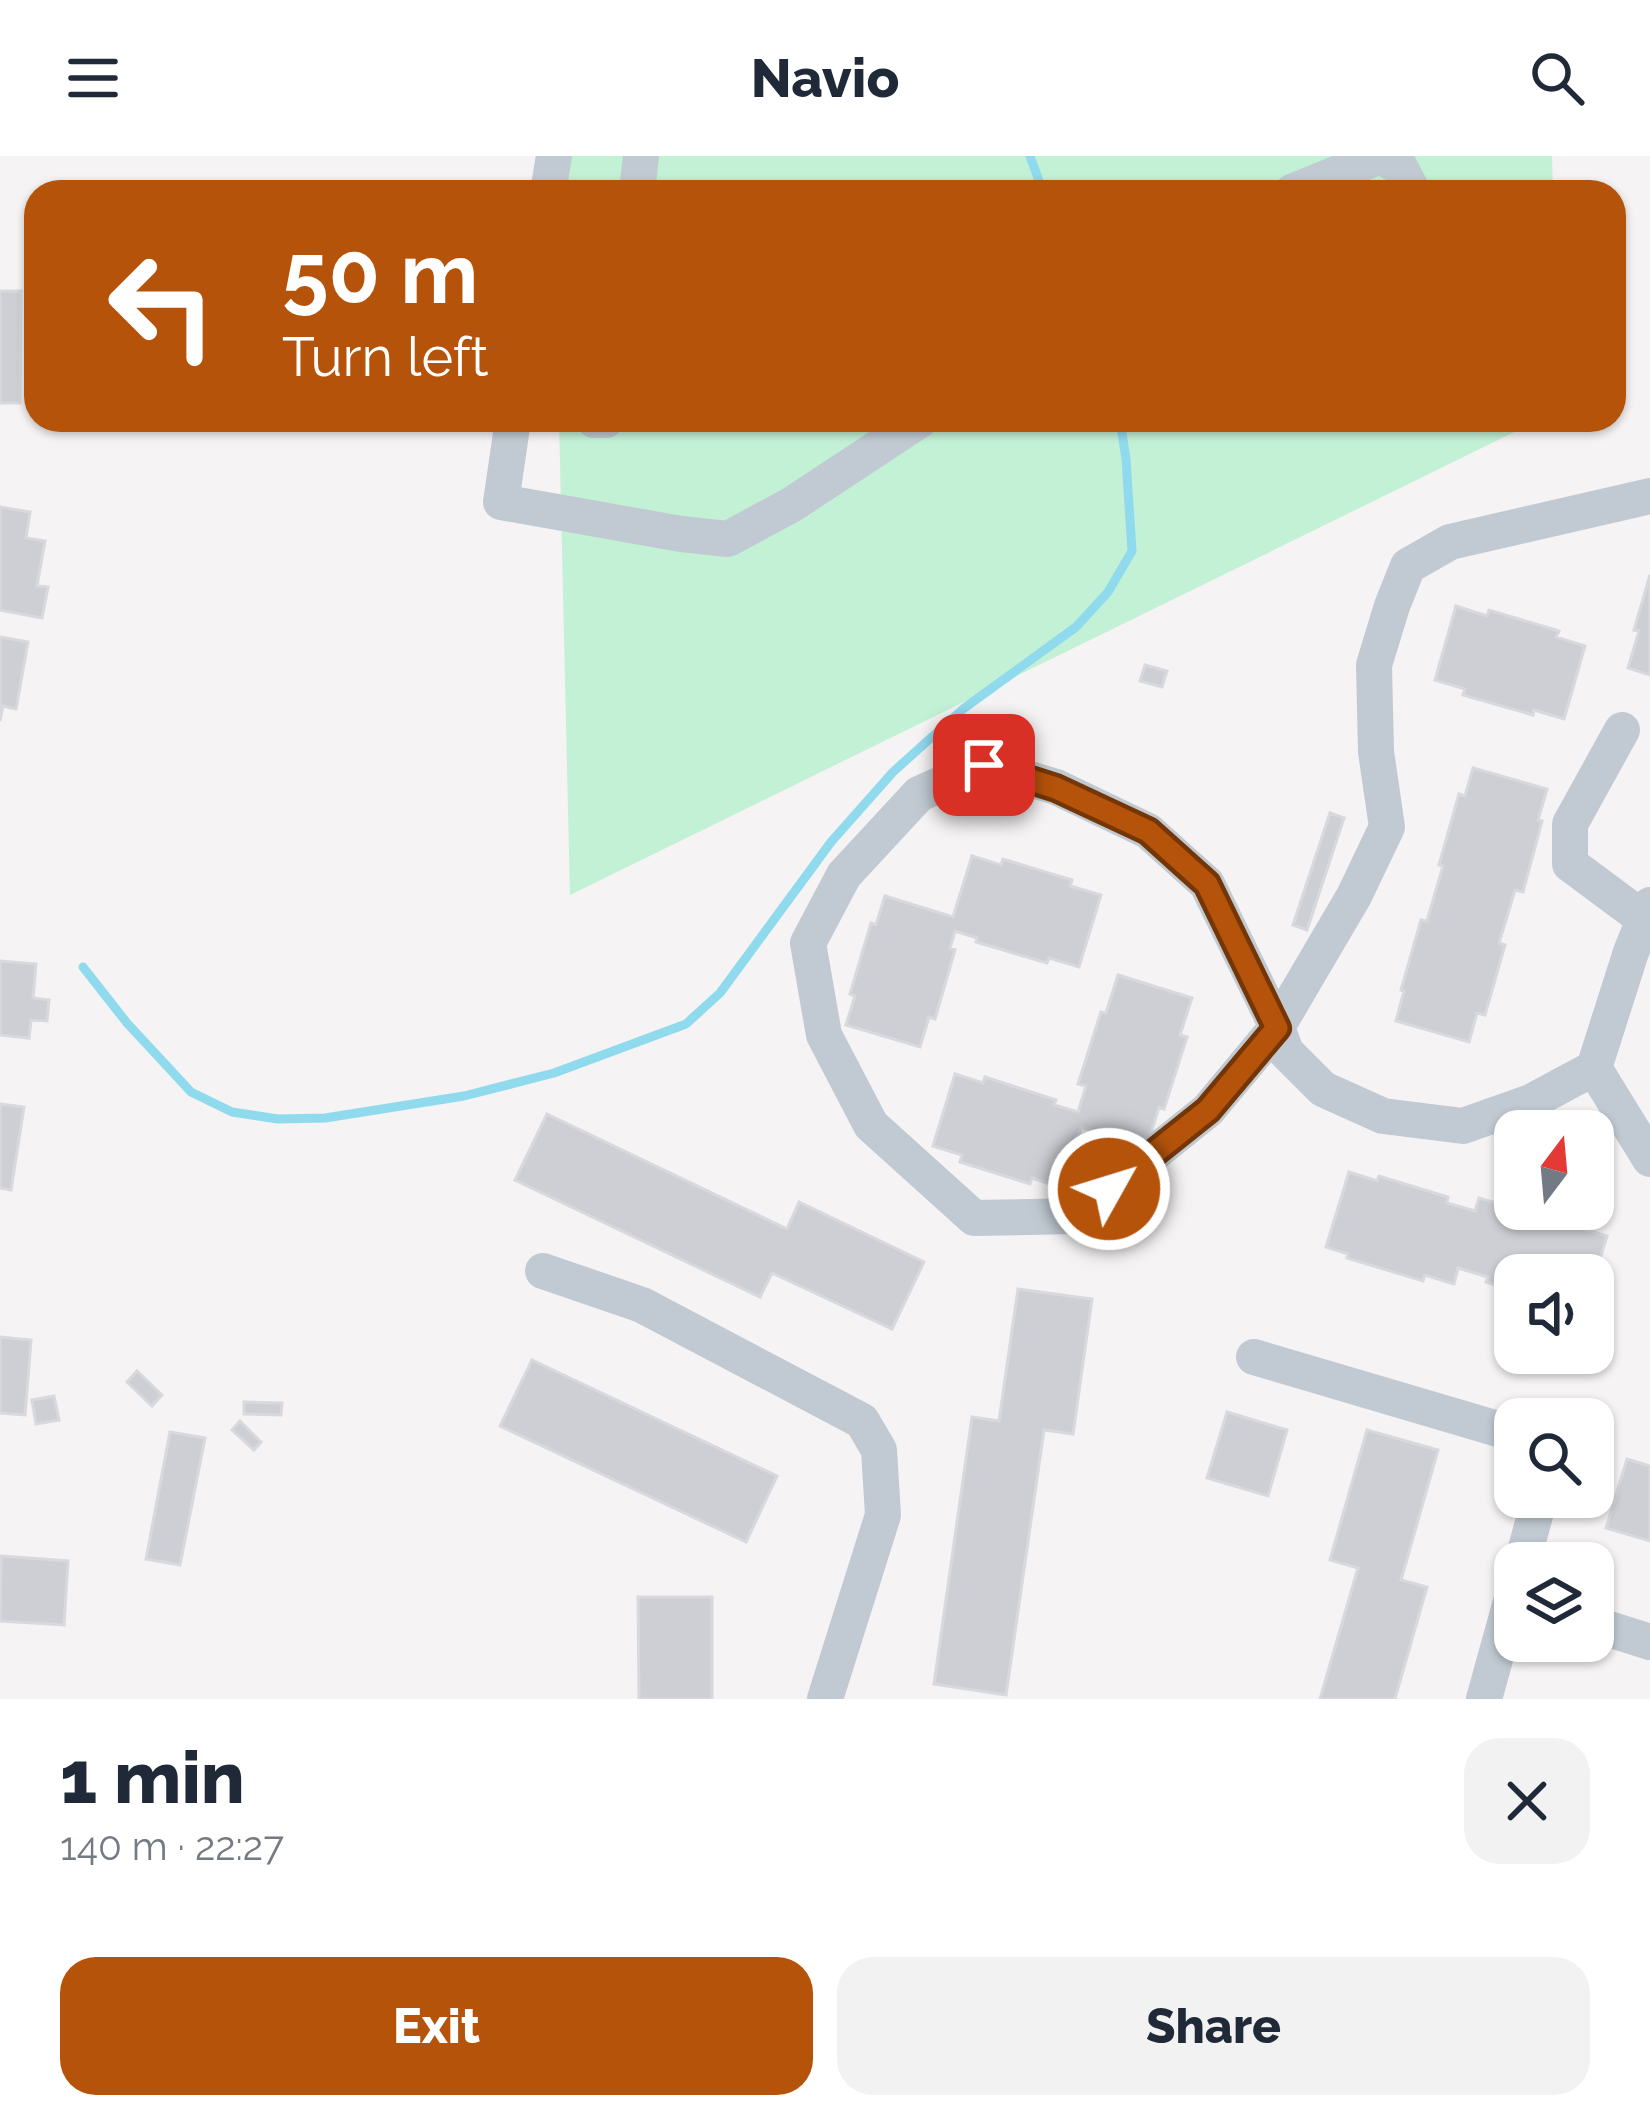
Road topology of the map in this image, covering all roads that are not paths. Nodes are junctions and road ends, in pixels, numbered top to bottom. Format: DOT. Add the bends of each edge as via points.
graph roads {
  1 [pos="1404,172"];
  2 [pos="1310,180"];
  3 [pos="511,432"];
  4 [pos="902,432"];
  5 [pos="1650,496"];
  6 [pos="1622,730"];
  7 [pos="1647,912"];
  8 [pos="1277,1028"];
  9 [pos="1594,1068"];
  10 [pos="1650,1159"];
  11 [pos="543,1271"];
  12 [pos="1254,1358"];
  13 [pos="1494,1428"];
  14 [pos="1614,1631"];
  15 [pos="1650,1642"];
  16 [pos="1495,1662"];
  17 [pos="825,1699"];
  18 [pos="1484,1699"];
  1 -- 2 [label="street" via="1380,156"];
  3 -- 4 [label="street" via="501,502 728,539"];
  5 -- 8 [label="street" via="1450,542 1408,566 1374,664 1387,827"];
  6 -- 7 [label="street" via="1570,824 1570,864"];
  7 -- 9 [label="street"];
  8 -- 8 [label="street" via="1208,1110 1076,1216 974,1218 871,1125 824,1035 808,943 844,875 919,794 984,765 1148,831 1207,884"];
  8 -- 9 [label="street" via="1286,1052 1323,1089 1383,1116 1463,1126"];
  9 -- 10 [label="street"];
  11 -- 17 [label="street" via="643,1305 862,1421 879,1450 883,1515"];
  12 -- 13 [label="street"];
  14 -- 15 [label="street"];
  16 -- 18 [label="street"];
}
